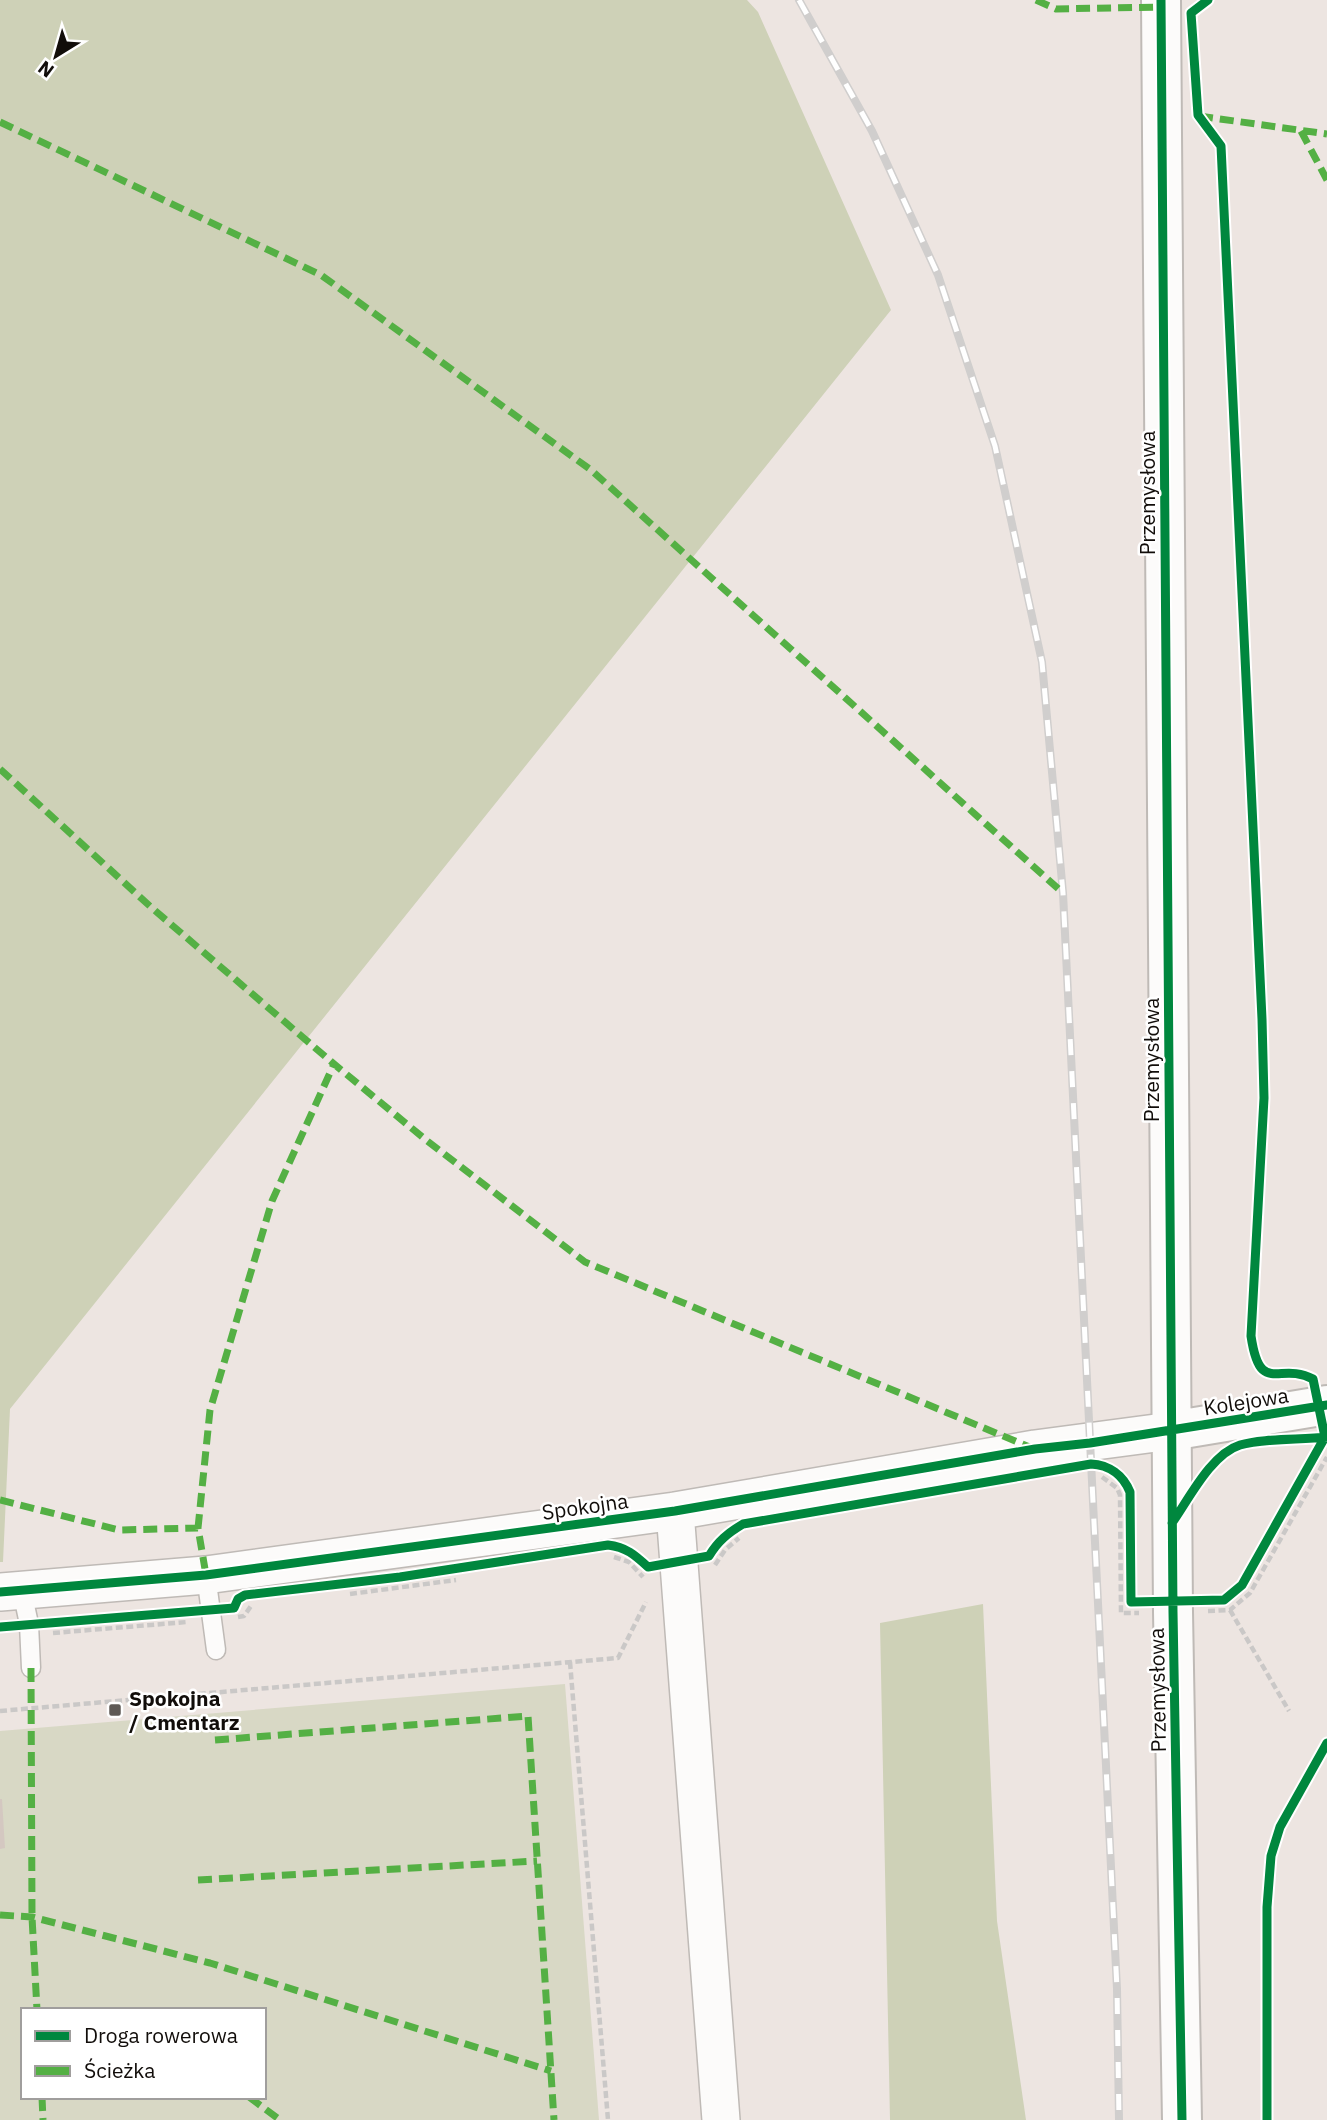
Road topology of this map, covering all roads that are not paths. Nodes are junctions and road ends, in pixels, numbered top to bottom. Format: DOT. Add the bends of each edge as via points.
graph roads {
  1 [pos="1161,0"];
  2 [pos="1327,1405"];
  3 [pos="1171,1431"];
  4 [pos="675,1511"];
  5 [pos="206,1575"];
  6 [pos="11,1592"];
  7 [pos="216,1650"];
  8 [pos="31,1668"];
  9 [pos="721,2120"];
  10 [pos="1182,2120"];
  1 -- 3 [label="street, Przemysłowa"];
  2 -- 3 [label="street, Kolejowa"];
  3 -- 4 [label="street, Spokojna" via="1035,1449"];
  3 -- 10 [label="street, Przemysłowa"];
  4 -- 5 [label="street, Spokojna"];
  4 -- 9 [label="street"];
  5 -- 6 [label="street, Spokojna"];
  5 -- 7 [label="lane"];
  6 -- 8 [label="lane" via="30,1635"];
}
